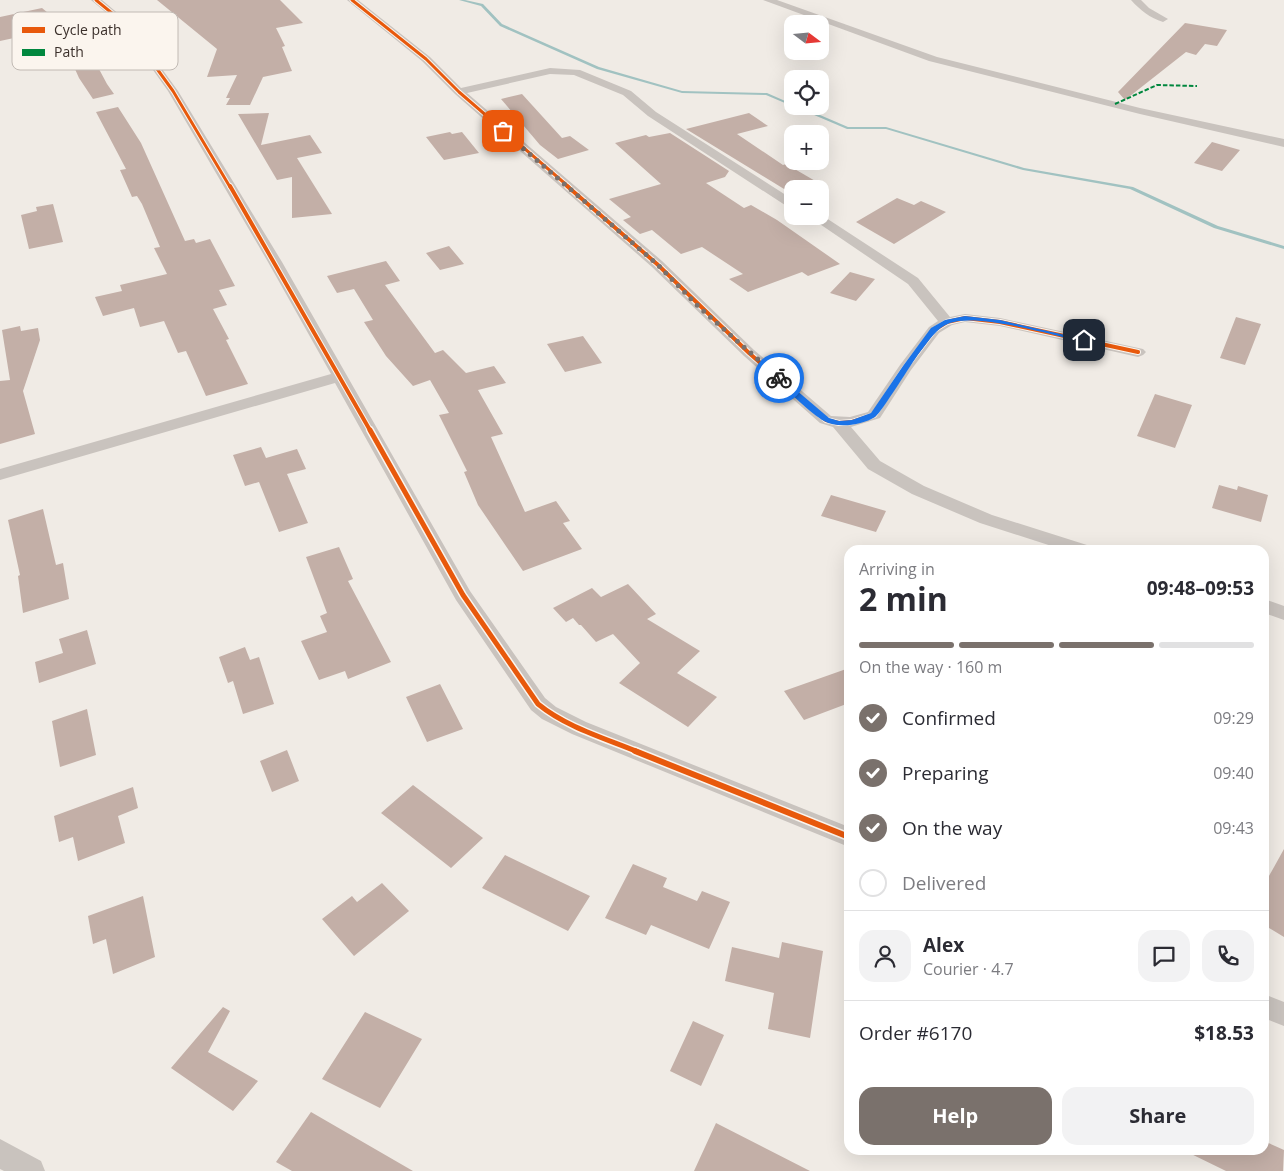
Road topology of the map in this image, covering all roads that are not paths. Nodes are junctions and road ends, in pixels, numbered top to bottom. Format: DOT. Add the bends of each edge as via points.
graph roads {
  1 [pos="96,0"];
  2 [pos="352,0"];
  3 [pos="768,0"];
  4 [pos="1136,0"];
  5 [pos="111,12"];
  6 [pos="1163,19"];
  7 [pos="158,70"];
  8 [pos="459,92"];
  9 [pos="1284,143"];
  10 [pos="784,199"];
  11 [pos="828,225"];
  12 [pos="947,322"];
  13 [pos="1138,352"];
  14 [pos="338,377"];
  15 [pos="839,423"];
  16 [pos="0,475"];
  17 [pos="1068,545"];
  18 [pos="1269,608"];
  19 [pos="1284,613"];
  20 [pos="844,835"];
  21 [pos="1269,1008"];
  22 [pos="1284,1014"];
  23 [pos="0,1153"];
  24 [pos="31,1171"];
  1 -- 5 [label="street"];
  2 -- 8 [label="street" via="426,59"];
  3 -- 9 [label="street" via="933,59"];
  4 -- 6 [label="street"];
  7 -- 14 [label="street" via="275,262"];
  8 -- 10 [label="street" via="550,71 576,72 627,93 660,119"];
  8 -- 15 [label="street" via="657,264 805,402 826,420"];
  11 -- 12 [label="street" via="913,281"];
  12 -- 13 [label="street" via="965,318 1000,322"];
  12 -- 15 [label="street" via="934,330 874,415"];
  14 -- 16 [label="street"];
  14 -- 20 [label="street" via="463,595 538,704 579,728"];
  15 -- 17 [label="street" via="874,465 918,490 986,519"];
  18 -- 19 [label="street"];
  21 -- 22 [label="street"];
  23 -- 24 [label="street"];
}
